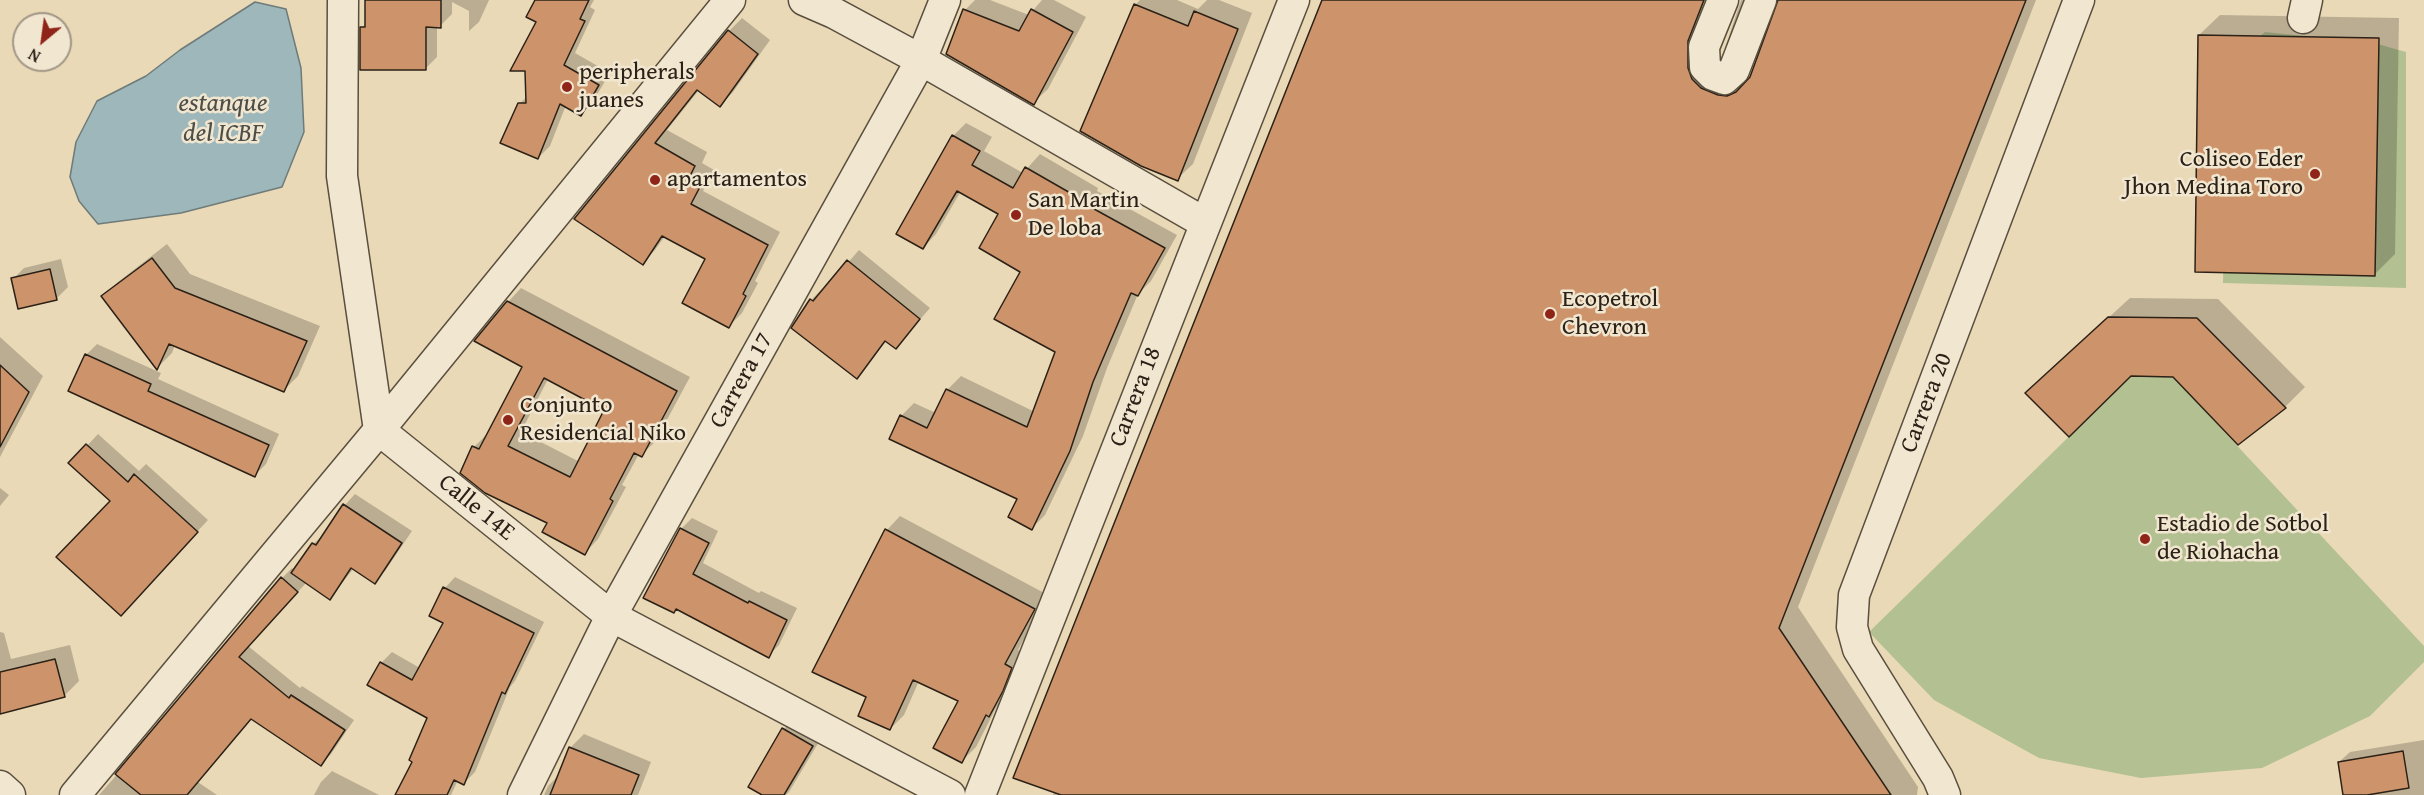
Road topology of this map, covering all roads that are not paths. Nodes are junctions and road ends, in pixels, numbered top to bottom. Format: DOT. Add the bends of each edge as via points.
graph roads {
  1 [pos="343,0"];
  2 [pos="730,0"];
  3 [pos="804,0"];
  4 [pos="945,0"];
  5 [pos="1294,0"];
  6 [pos="1723,0"];
  7 [pos="1761,0"];
  8 [pos="2079,0"];
  9 [pos="921,60"];
  10 [pos="1205,223"];
  11 [pos="379,430"];
  12 [pos="611,616"];
  13 [pos="0,786"];
  14 [pos="10,795"];
  15 [pos="75,795"];
  16 [pos="523,795"];
  17 [pos="950,795"];
  18 [pos="980,795"];
  19 [pos="1945,795"];
  1 -- 11 [label="street" via="342,176"];
  2 -- 11 [label="street"];
  3 -- 9 [label="street"];
  4 -- 9 [label="street, Carrera 17"];
  5 -- 10 [label="street, Carrera 18"];
  6 -- 7 [label="street" via="1704,46 1705,67 1725,79 1734,70"];
  8 -- 19 [label="street, Carrera 20" via="1854,595 1851,627 1858,649"];
  9 -- 10 [label="street"];
  9 -- 12 [label="street, Carrera 17"];
  10 -- 18 [label="street, Carrera 18"];
  11 -- 12 [label="street, Calle 14E"];
  11 -- 15 [label="street"];
  12 -- 16 [label="street, Carrera 17"];
  12 -- 17 [label="street, Calle 14E"];
  13 -- 14 [label="street"];
}
